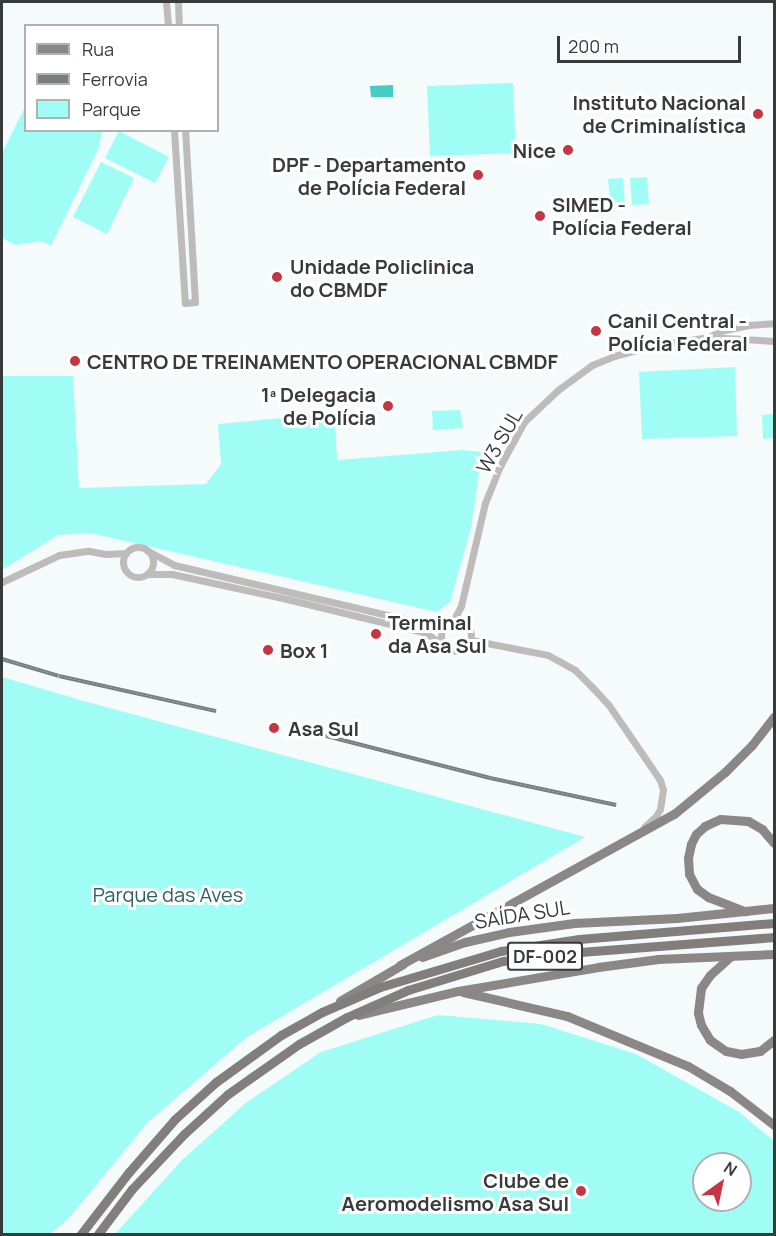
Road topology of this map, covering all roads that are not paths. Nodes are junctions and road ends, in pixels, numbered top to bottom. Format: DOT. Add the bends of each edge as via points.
graph roads {
  1 [pos="166,2"];
  2 [pos="178,2"];
  3 [pos="168,24"];
  4 [pos="179,24"];
  5 [pos="174,132"];
  6 [pos="185,132"];
  7 [pos="187,171"];
  8 [pos="177,172"];
  9 [pos="183,284"];
  10 [pos="194,285"];
  11 [pos="774,323"];
  12 [pos="709,337"];
  13 [pos="774,341"];
  14 [pos="148,551"];
  15 [pos="126,553"];
  16 [pos="106,554"];
  17 [pos="123,565"];
  18 [pos="147,574"];
  19 [pos="2,582"];
  20 [pos="461,606"];
  21 [pos="453,621"];
  22 [pos="465,624"];
  23 [pos="443,628"];
  24 [pos="471,640"];
  25 [pos="442,644"];
  26 [pos="774,717"];
  27 [pos="629,841"];
  28 [pos="774,843"];
  29 [pos="774,908"];
  30 [pos="745,910"];
  31 [pos="774,923"];
  32 [pos="774,937"];
  33 [pos="774,954"];
  34 [pos="731,956"];
  35 [pos="400,965"];
  36 [pos="458,991"];
  37 [pos="322,1012"];
  38 [pos="347,1017"];
  39 [pos="774,1040"];
  40 [pos="774,1125"];
  41 [pos="81,1234"];
  42 [pos="98,1234"];
  1 -- 3 [label="street"];
  2 -- 4 [label="street"];
  5 -- 8 [label="street"];
  6 -- 7 [label="street"];
  7 -- 8 [label="street"];
  7 -- 10 [label="street"];
  8 -- 9 [label="street"];
  9 -- 10 [label="street"];
  9 -- 10 [label="street" via="184,303 195,302"];
  11 -- 12 [label="street, W3 SUL" via="720,331"];
  12 -- 13 [label="street, W3 SUL"];
  12 -- 20 [label="street, W3 SUL" via="651,346 603,360 578,373 532,414 514,440 489,492"];
  14 -- 15 [label="street" via="137,547"];
  14 -- 18 [label="street" via="153,563"];
  14 -- 23 [label="street" via="174,565"];
  15 -- 16 [label="street"];
  15 -- 17 [label="street"];
  16 -- 17 [label="street"];
  16 -- 19 [label="street" via="89,551 59,555"];
  17 -- 18 [label="street" via="135,577"];
  18 -- 25 [label="street" via="172,574 287,599 426,633"];
  20 -- 21 [label="street, W3 SUL"];
  20 -- 22 [label="street, W3 SUL"];
  21 -- 22 [label="street"];
  21 -- 23 [label="street"];
  22 -- 24 [label="street" via="471,631"];
  23 -- 25 [label="street"];
  24 -- 25 [label="street" via="466,649 456,652"];
  24 -- 27 [label="street" via="548,655 576,670 608,704 660,780 663,798 656,816"];
  26 -- 27 [label="main road" via="725,772 674,814"];
  27 -- 35 [label="main road"];
  28 -- 30 [label="main road" via="762,829 733,818 705,826 691,844 689,874 697,889"];
  29 -- 30 [label="main road"];
  30 -- 35 [label="main road, SAÍDA SUL" via="509,932 465,942"];
  31 -- 37 [label="highway, DF-002" via="579,939 501,951 380,987"];
  32 -- 38 [label="highway, DF-002" via="504,961 408,990"];
  33 -- 34 [label="main road"];
  34 -- 36 [label="main road" via="658,959"];
  34 -- 39 [label="main road" via="701,988 701,1025 710,1040 726,1051 760,1052"];
  35 -- 37 [label="main road, SAÍDA SUL"];
  36 -- 38 [label="main road"];
  36 -- 40 [label="main road" via="567,1016 688,1066 730,1091"];
  37 -- 41 [label="highway, DF-002" via="281,1035 216,1082 175,1119"];
  38 -- 42 [label="highway, DF-002" via="265,1065 228,1094 132,1189"];
}
